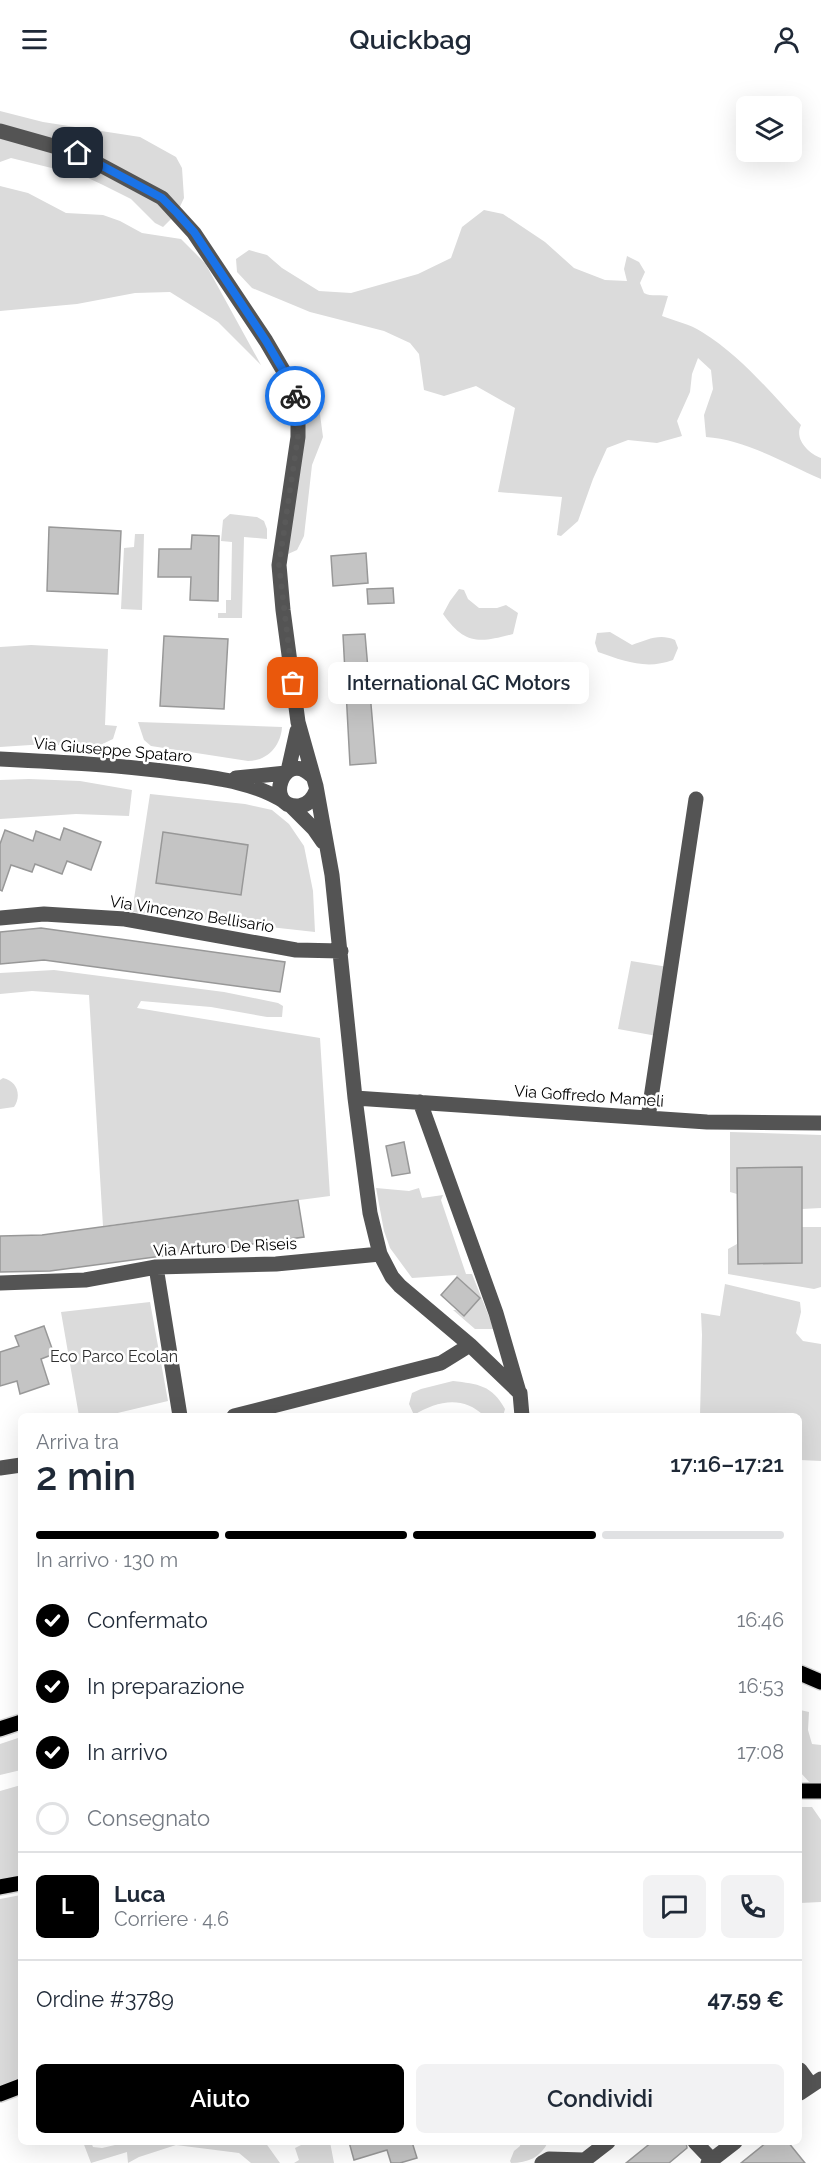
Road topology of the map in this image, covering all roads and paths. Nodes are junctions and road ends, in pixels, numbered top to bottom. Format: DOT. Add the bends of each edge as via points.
graph roads {
  1 [pos="0,131"];
  2 [pos="298,722"];
  3 [pos="0,759"];
  4 [pos="287,772"];
  5 [pos="224,779"];
  6 [pos="314,784"];
  7 [pos="696,799"];
  8 [pos="288,803"];
  9 [pos="327,850"];
  10 [pos="0,918"];
  11 [pos="341,951"];
  12 [pos="355,1098"];
  13 [pos="420,1102"];
  14 [pos="648,1118"];
  15 [pos="821,1123"];
  16 [pos="380,1254"];
  17 [pos="156,1267"];
  18 [pos="0,1283"];
  19 [pos="470,1345"];
  20 [pos="520,1393"];
  21 [pos="180,1413"];
  22 [pos="246,1413"];
  23 [pos="522,1413"];
  24 [pos="18,1465"];
  25 [pos="0,1468"];
  26 [pos="802,1674"];
  27 [pos="821,1682"];
  28 [pos="18,1723"];
  29 [pos="0,1729"];
  30 [pos="802,1791"];
  31 [pos="821,1791"];
  32 [pos="18,1884"];
  33 [pos="0,1887"];
  34 [pos="802,2073"];
  35 [pos="811,2086"];
  36 [pos="18,2087"];
  37 [pos="0,2094"];
  38 [pos="604,2145"];
  39 [pos="697,2145"];
  40 [pos="731,2145"];
  41 [pos="583,2162"];
  42 [pos="710,2162"];
  43 [pos="542,2163"];
  1 -- 2 [label="street" via="78,153 162,198 194,232 290,382 298,408 298,436 279,565"];
  2 -- 4 [label="street"];
  2 -- 6 [label="street"];
  3 -- 5 [label="street, Via Giuseppe Spataro" via="131,766"];
  4 -- 5 [label="street, Via Giuseppe Spataro"];
  4 -- 6 [label="street" via="304,770"];
  4 -- 8 [label="street" via="279,787"];
  5 -- 8 [label="street, Via Giuseppe Spataro" via="268,792"];
  6 -- 8 [label="street" via="314,797 306,804"];
  6 -- 9 [label="street"];
  7 -- 14 [label="street"];
  8 -- 9 [label="street, Via Giuseppe Spataro" via="314,829"];
  9 -- 11 [label="street"];
  10 -- 11 [label="street, Via Vincenzo Bellisario" via="44,914 125,919 296,950"];
  11 -- 12 [label="street"];
  12 -- 13 [label="street, Via Goffredo Mameli"];
  12 -- 16 [label="street" via="370,1213"];
  13 -- 14 [label="street, Via Goffredo Mameli"];
  13 -- 20 [label="street" via="496,1313"];
  14 -- 15 [label="street, Via Goffredo Mameli"];
  16 -- 17 [label="street, Via Arturo De Riseis" via="276,1264"];
  16 -- 19 [label="street" via="400,1286"];
  17 -- 18 [label="street, Via Arturo De Riseis" via="84,1280"];
  17 -- 21 [label="street"];
  19 -- 20 [label="street"];
  19 -- 22 [label="street" via="441,1363"];
  20 -- 23 [label="street"];
  24 -- 25 [label="street"];
  26 -- 27 [label="main road"];
  28 -- 29 [label="main road"];
  30 -- 31 [label="main road"];
  32 -- 33 [label="main road"];
  34 -- 35 [label="street"];
  36 -- 37 [label="main road"];
  38 -- 41 [label="street"];
  39 -- 42 [label="street"];
  40 -- 42 [label="street"];
  41 -- 43 [label="street" via="549,2159"];
}
